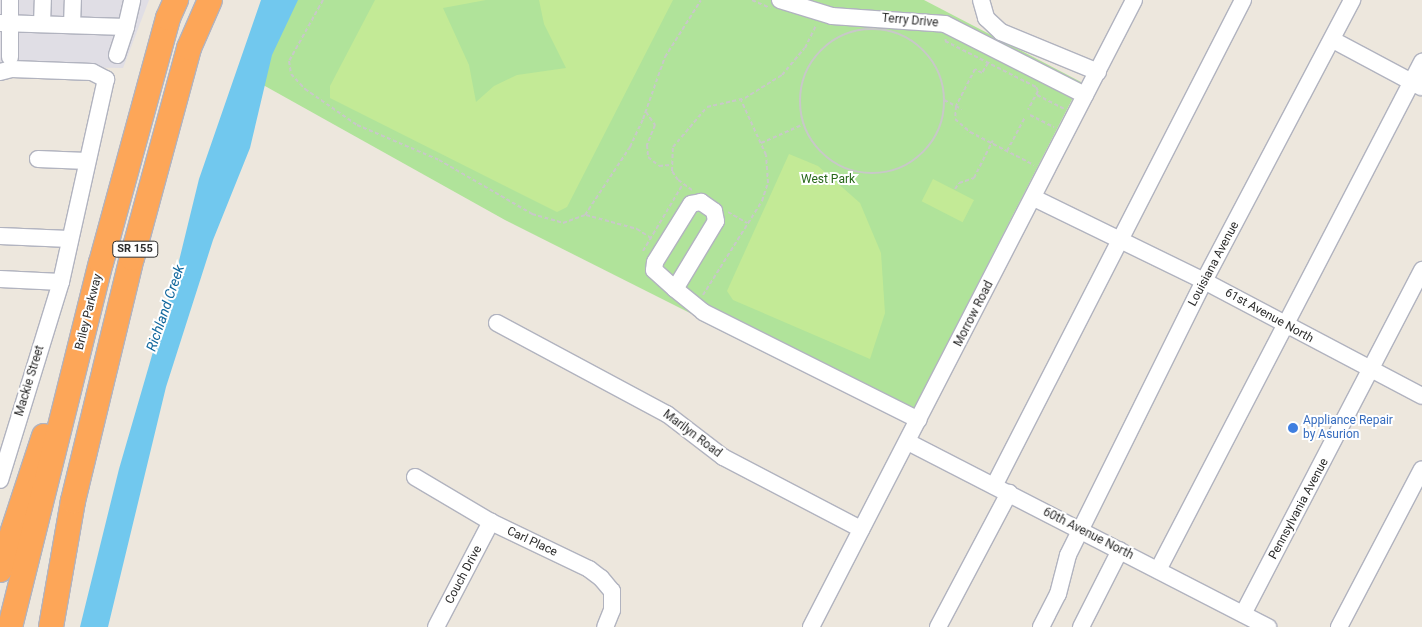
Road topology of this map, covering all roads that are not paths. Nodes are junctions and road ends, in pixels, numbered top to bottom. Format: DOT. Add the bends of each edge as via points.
graph roads {
  1 [pos="10,0"];
  2 [pos="43,0"];
  3 [pos="73,0"];
  4 [pos="132,0"];
  5 [pos="176,0"];
  6 [pos="210,0"];
  7 [pos="981,0"];
  8 [pos="1134,0"];
  9 [pos="1243,0"];
  10 [pos="1352,0"];
  11 [pos="777,5"];
  12 [pos="5,23"];
  13 [pos="42,24"];
  14 [pos="72,25"];
  15 [pos="126,27"];
  16 [pos="1332,40"];
  17 [pos="117,55"];
  18 [pos="10,57"];
  19 [pos="1422,62"];
  20 [pos="0,72"];
  21 [pos="1098,72"];
  22 [pos="1417,84"];
  23 [pos="1085,95"];
  24 [pos="38,159"];
  25 [pos="86,161"];
  26 [pos="1034,198"];
  27 [pos="0,236"];
  28 [pos="69,238"];
  29 [pos="1118,240"];
  30 [pos="100,263"];
  31 [pos="1422,270"];
  32 [pos="0,279"];
  33 [pos="1204,281"];
  34 [pos="61,282"];
  35 [pos="675,289"];
  36 [pos="497,323"];
  37 [pos="1285,326"];
  38 [pos="1372,371"];
  39 [pos="1422,396"];
  40 [pos="919,420"];
  41 [pos="908,442"];
  42 [pos="1422,469"];
  43 [pos="415,478"];
  44 [pos="0,480"];
  45 [pos="994,486"];
  46 [pos="1009,493"];
  47 [pos="73,502"];
  48 [pos="491,522"];
  49 [pos="861,529"];
  50 [pos="1081,530"];
  51 [pos="1120,550"];
  52 [pos="0,570"];
  53 [pos="1158,570"];
  54 [pos="1243,614"];
  55 [pos="10,627"];
  56 [pos="37,627"];
  57 [pos="51,627"];
  58 [pos="436,627"];
  59 [pos="605,627"];
  60 [pos="811,627"];
  61 [pos="938,627"];
  62 [pos="1041,627"];
  63 [pos="1081,627"];
  64 [pos="1268,627"];
  65 [pos="1338,627"];
  1 -- 12 [label="street"];
  2 -- 13 [label="street"];
  3 -- 14 [label="street"];
  4 -- 15 [label="street"];
  5 -- 30 [label="highway, Briley Parkway / SR 155" via="168,18"];
  6 -- 47 [label="highway, SR 155" via="189,48 132,258"];
  7 -- 21 [label="street" via="986,18 1001,32"];
  8 -- 21 [label="street, Morrow Road"];
  9 -- 29 [label="street"];
  10 -- 16 [label="street, Louisiana Avenue"];
  11 -- 23 [label="street, Terry Drive" via="832,16 945,24"];
  12 -- 13 [label="street"];
  12 -- 18 [label="street"];
  13 -- 14 [label="street"];
  14 -- 15 [label="street"];
  15 -- 17 [label="street"];
  16 -- 22 [label="street"];
  16 -- 33 [label="street, Louisiana Avenue"];
  19 -- 22 [label="street"];
  20 -- 25 [label="street, Mackie Street" via="12,69 92,72 106,79"];
  21 -- 23 [label="street, Morrow Road"];
  22 -- 37 [label="street"];
  23 -- 26 [label="street, Morrow Road"];
  24 -- 25 [label="street"];
  25 -- 28 [label="street, Mackie Street"];
  26 -- 29 [label="street, 61st Avenue North"];
  26 -- 40 [label="street, Morrow Road"];
  27 -- 28 [label="street"];
  28 -- 34 [label="street, Mackie Street"];
  29 -- 33 [label="street, 61st Avenue North"];
  29 -- 45 [label="street"];
  30 -- 52 [label="highway"];
  30 -- 55 [label="highway, Briley Parkway / SR 155"];
  31 -- 38 [label="street, Pennsylvania Avenue"];
  32 -- 34 [label="street"];
  33 -- 37 [label="street, 61st Avenue North"];
  33 -- 50 [label="street, Louisiana Avenue"];
  34 -- 44 [label="street, Mackie Street"];
  35 -- 35 [label="street" via="653,266 692,204 701,202 714,211 716,221"];
  35 -- 40 [label="street" via="703,312"];
  36 -- 49 [label="street, Marilyn Road" via="667,414 723,458"];
  37 -- 38 [label="street, 61st Avenue North"];
  37 -- 53 [label="street"];
  38 -- 39 [label="street, 61st Avenue North"];
  38 -- 54 [label="street, Pennsylvania Avenue"];
  40 -- 41 [label="street, Morrow Road"];
  41 -- 45 [label="street, 60th Avenue North"];
  41 -- 49 [label="street, Morrow Road"];
  42 -- 65 [label="street"];
  43 -- 48 [label="street, Carl Place"];
  45 -- 46 [label="street, 60th Avenue North"];
  46 -- 50 [label="street, 60th Avenue North"];
  46 -- 61 [label="street"];
  47 -- 56 [label="highway"];
  47 -- 57 [label="highway, SR 155"];
  48 -- 58 [label="street, Couch Drive"];
  48 -- 59 [label="street, Carl Place" via="589,569 601,578 612,591 612,610"];
  49 -- 60 [label="street, Morrow Road"];
  50 -- 51 [label="street, 60th Avenue North"];
  50 -- 62 [label="street, Louisiana Avenue"];
  51 -- 53 [label="street, 60th Avenue North"];
  51 -- 63 [label="street"];
  53 -- 54 [label="street, 60th Avenue North"];
  54 -- 64 [label="street, 60th Avenue North"];
}
